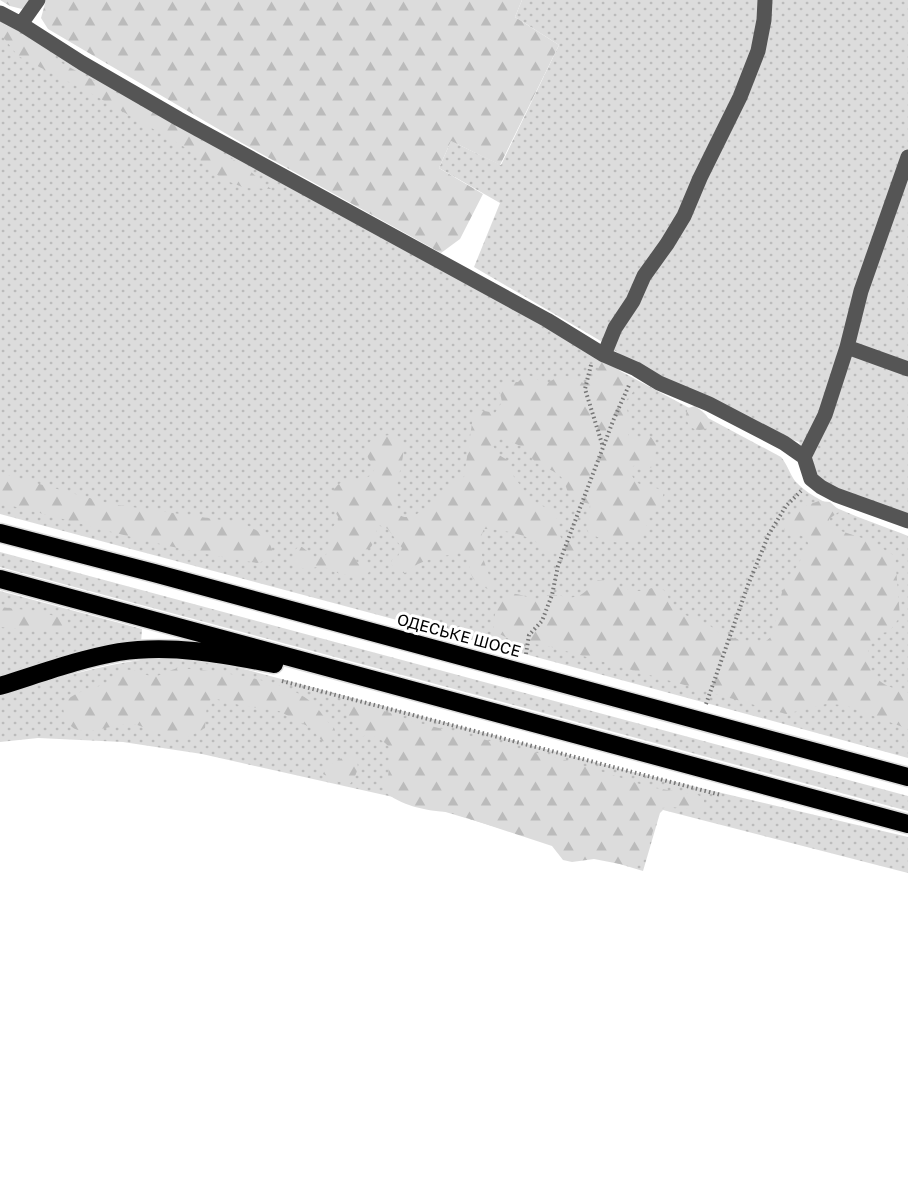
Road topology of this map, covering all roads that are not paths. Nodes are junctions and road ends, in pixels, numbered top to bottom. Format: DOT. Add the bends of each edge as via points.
graph roads {
  1 [pos="38,0"];
  2 [pos="765,0"];
  3 [pos="0,13"];
  4 [pos="21,24"];
  5 [pos="908,157"];
  6 [pos="847,347"];
  7 [pos="601,353"];
  8 [pos="908,369"];
  9 [pos="804,457"];
  10 [pos="908,521"];
  11 [pos="0,533"];
  12 [pos="0,579"];
  13 [pos="365,678"];
  14 [pos="0,686"];
  15 [pos="908,777"];
  16 [pos="908,824"];
  1 -- 4 [label="lane"];
  2 -- 7 [label="lane" via="758,51 740,97 684,216 644,276"];
  3 -- 4 [label="lane"];
  4 -- 7 [label="lane" via="160,108"];
  5 -- 6 [label="lane" via="861,291"];
  6 -- 8 [label="lane"];
  6 -- 9 [label="lane" via="825,415"];
  7 -- 9 [label="lane" via="709,404"];
  9 -- 10 [label="lane" via="811,480 836,495"];
  11 -- 15 [label="highway, ОДЕСЬКЕ ШОСЕ"];
  12 -- 13 [label="highway"];
  13 -- 14 [label="highway" via="216,654 146,650 87,659"];
  13 -- 16 [label="highway"];
}
